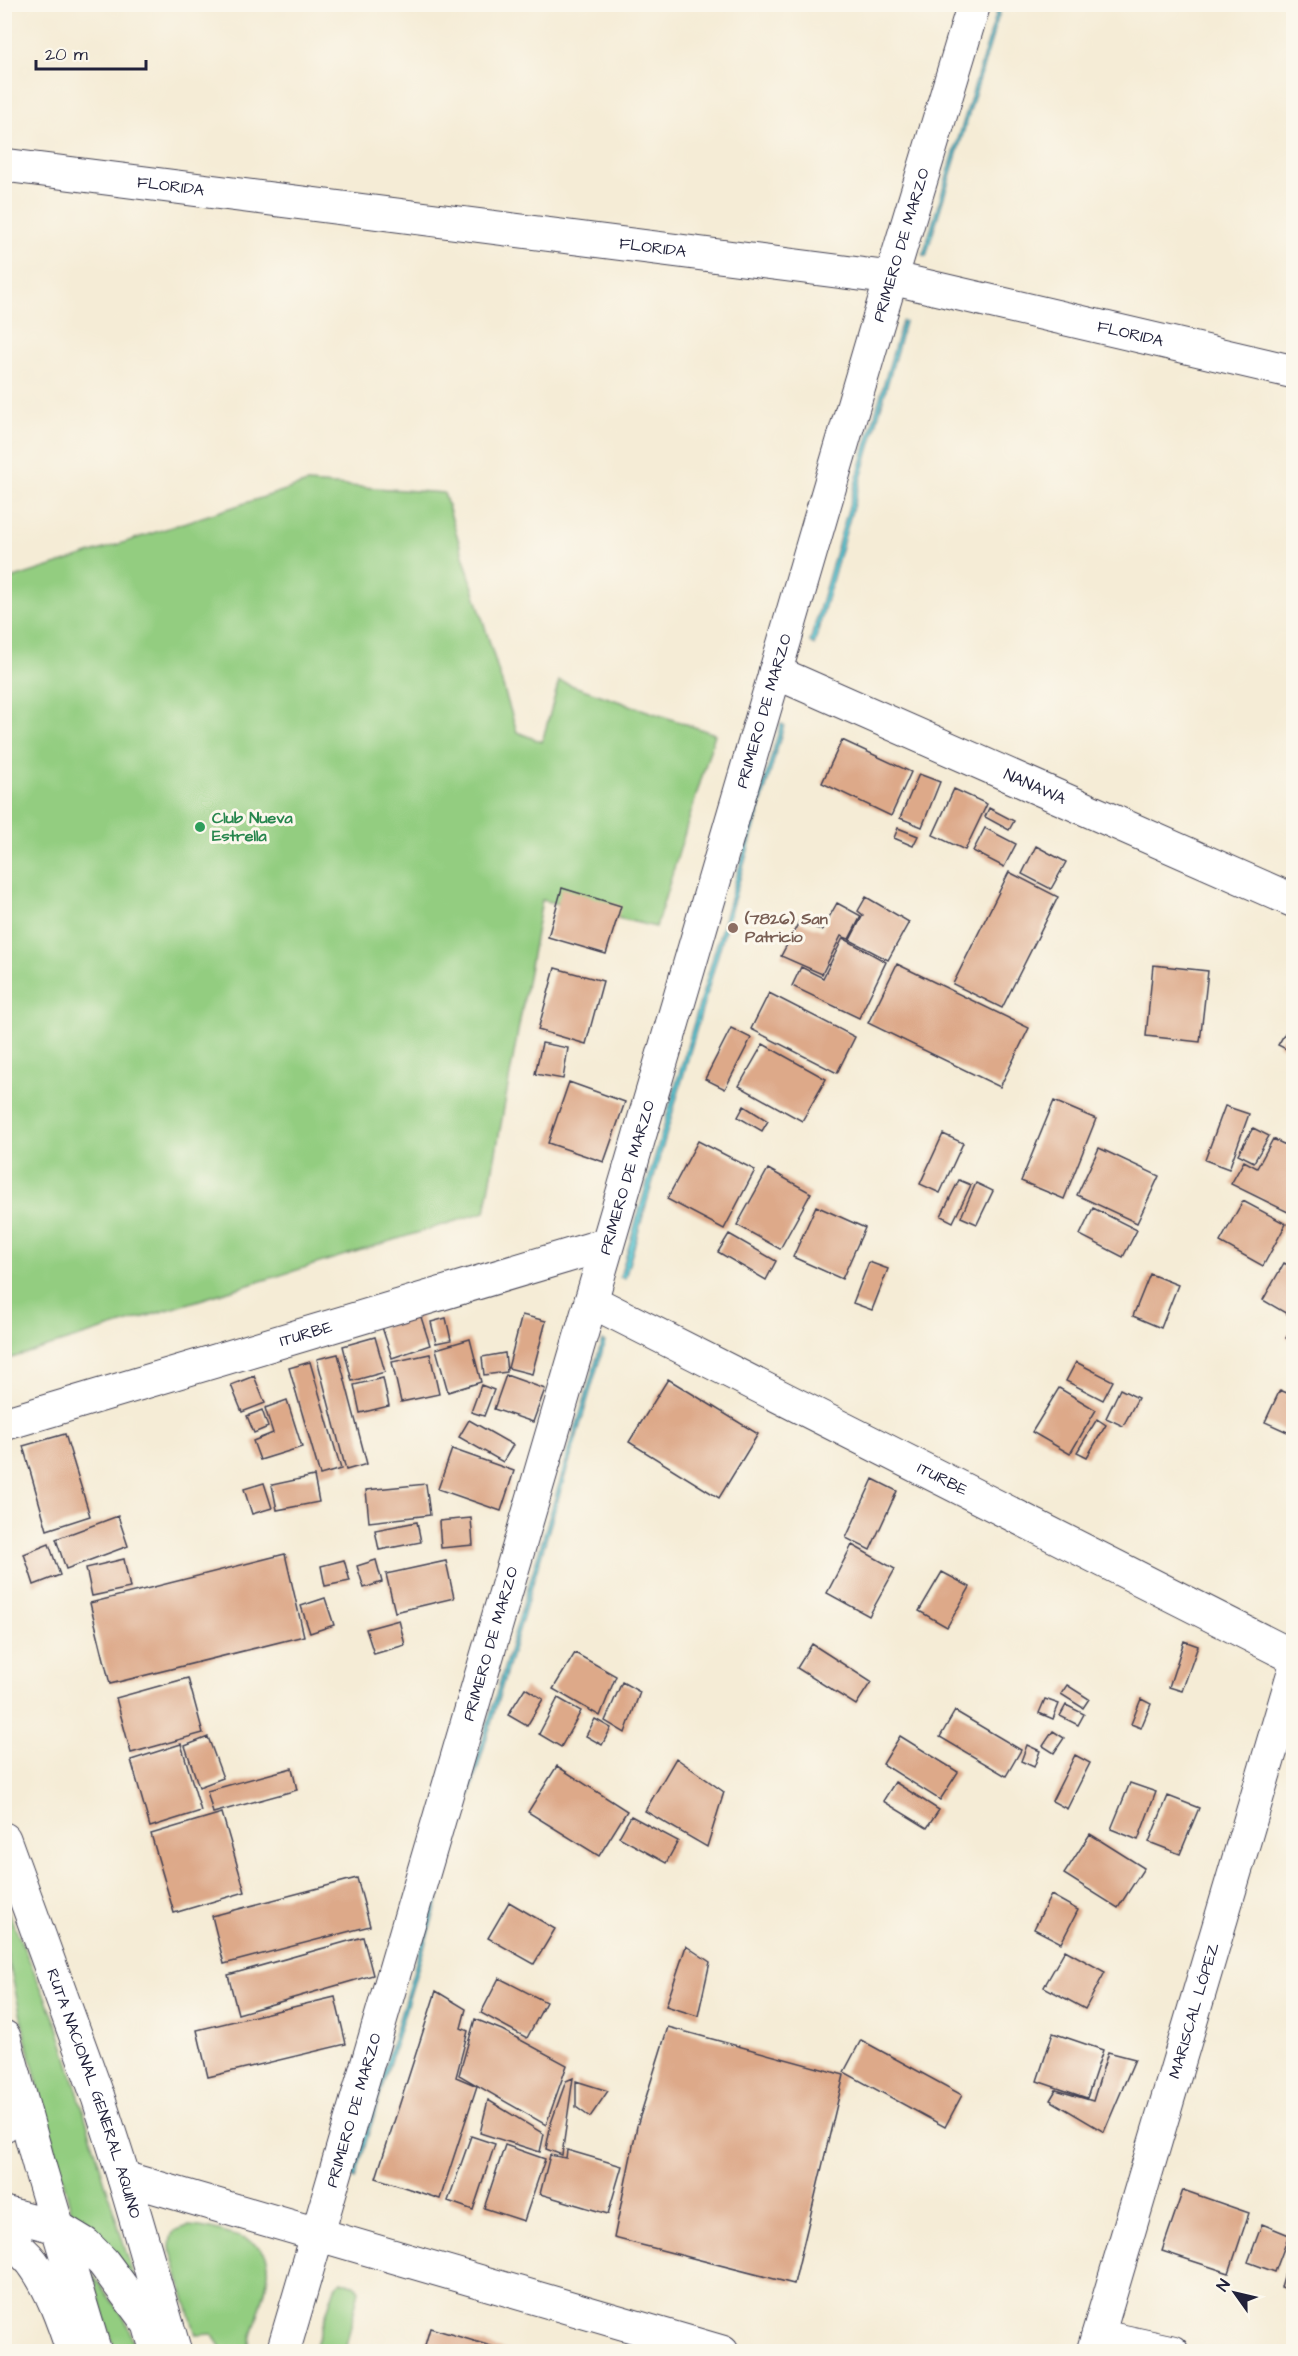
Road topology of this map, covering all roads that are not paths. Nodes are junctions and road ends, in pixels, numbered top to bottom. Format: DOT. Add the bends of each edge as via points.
graph roads {
  1 [pos="974,4"];
  2 [pos="4,165"];
  3 [pos="891,278"];
  4 [pos="1293,372"];
  5 [pos="775,672"];
  6 [pos="1293,901"];
  7 [pos="608,1244"];
  8 [pos="591,1301"];
  9 [pos="4,1424"];
  10 [pos="1293,1657"];
  11 [pos="1293,1672"];
  12 [pos="4,1839"];
  13 [pos="4,2037"];
  14 [pos="15,2076"];
  15 [pos="4,2125"];
  16 [pos="124,2178"];
  17 [pos="4,2213"];
  18 [pos="57,2227"];
  19 [pos="318,2234"];
  20 [pos="4,2236"];
  21 [pos="1096,2344"];
  22 [pos="73,2352"];
  23 [pos="94,2352"];
  24 [pos="157,2352"];
  25 [pos="175,2352"];
  26 [pos="283,2352"];
  27 [pos="722,2352"];
  28 [pos="1172,2352"];
  1 -- 3 [label="main road, PRIMERO DE MARZO"];
  2 -- 3 [label="main road, FLORIDA"];
  3 -- 4 [label="main road, FLORIDA"];
  3 -- 5 [label="main road, PRIMERO DE MARZO"];
  5 -- 6 [label="main road, NANAWA"];
  5 -- 7 [label="main road, PRIMERO DE MARZO"];
  7 -- 8 [label="main road, PRIMERO DE MARZO"];
  7 -- 9 [label="main road, ITURBE"];
  8 -- 10 [label="main road, ITURBE"];
  8 -- 19 [label="main road, PRIMERO DE MARZO"];
  11 -- 21 [label="main road, MARISCAL LÓPEZ"];
  12 -- 16 [label="main road, RUTA NACIONAL GENERAL AQUINO" via="66,2005"];
  13 -- 14 [label="main road"];
  14 -- 15 [label="main road" via="11,2110"];
  14 -- 18 [label="main road"];
  16 -- 19 [label="main road"];
  16 -- 25 [label="main road, RUTA NACIONAL GENERAL AQUINO"];
  17 -- 18 [label="main road"];
  18 -- 23 [label="main road"];
  18 -- 24 [label="main road" via="85,2244 125,2290 150,2324"];
  19 -- 26 [label="main road, PRIMERO DE MARZO"];
  19 -- 27 [label="main road"];
  20 -- 22 [label="main road" via="31,2260 45,2281"];
  21 -- 28 [label="main road"];
}
